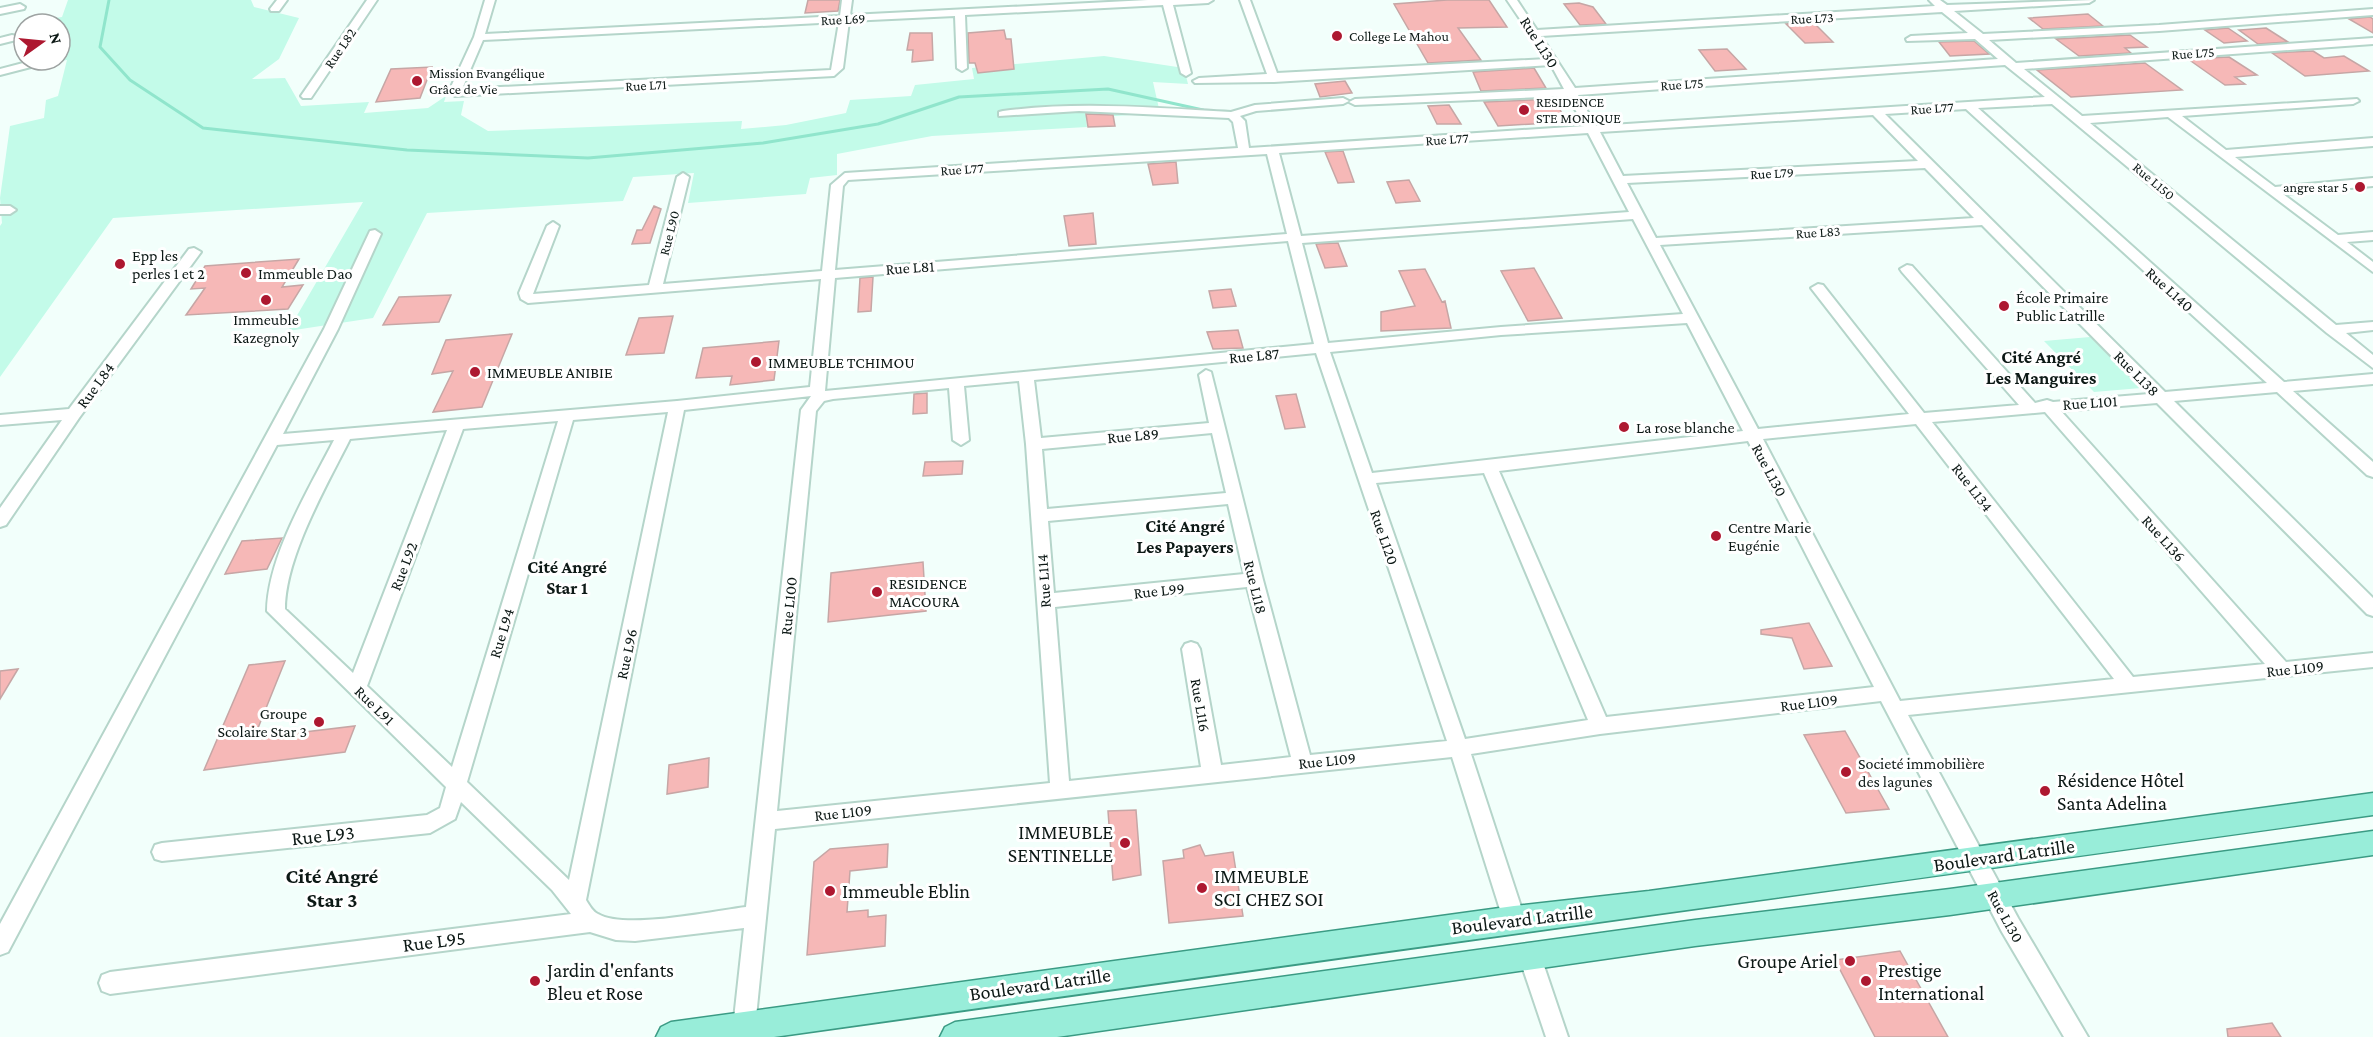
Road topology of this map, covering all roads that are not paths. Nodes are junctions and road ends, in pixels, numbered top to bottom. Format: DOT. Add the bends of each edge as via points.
graph roads {
  1 [pos="372,0"];
  2 [pos="490,0"];
  3 [pos="848,0"];
  4 [pos="1206,0"];
  5 [pos="1245,0"];
  6 [pos="1512,0"];
  7 [pos="1934,0"];
  8 [pos="2089,0"];
  9 [pos="2050,1"];
  10 [pos="1167,2"];
  11 [pos="1045,4"];
  12 [pos="20,7"];
  13 [pos="1946,10"];
  14 [pos="0,11"];
  15 [pos="2373,12"];
  16 [pos="960,13"];
  17 [pos="845,19"];
  18 [pos="1535,33"];
  19 [pos="479,37"];
  20 [pos="1979,37"];
  21 [pos="12,38"];
  22 [pos="1911,39"];
  23 [pos="0,41"];
  24 [pos="2373,41"];
  25 [pos="1554,62"];
  26 [pos="2011,63"];
  27 [pos="962,68"];
  28 [pos="1186,73"];
  29 [pos="1274,79"];
  30 [pos="1199,81"];
  31 [pos="1572,92"];
  32 [pos="307,96"];
  33 [pos="2055,100"];
  34 [pos="1343,101"];
  35 [pos="2353,101"];
  36 [pos="1355,102"];
  37 [pos="1968,105"];
  38 [pos="1875,111"];
  39 [pos="1003,114"];
  40 [pos="2170,114"];
  41 [pos="1232,115"];
  42 [pos="2081,120"];
  43 [pos="1592,129"];
  44 [pos="2373,142"];
  45 [pos="1272,150"];
  46 [pos="1244,152"];
  47 [pos="2223,154"];
  48 [pos="1927,164"];
  49 [pos="683,177"];
  50 [pos="840,179"];
  51 [pos="1618,180"];
  52 [pos="2373,182"];
  53 [pos="2271,191"];
  54 [pos="1638,215"];
  55 [pos="1985,221"];
  56 [pos="553,226"];
  57 [pos="375,234"];
  58 [pos="2373,236"];
  59 [pos="1295,238"];
  60 [pos="2335,239"];
  61 [pos="1651,242"];
  62 [pos="194,252"];
  63 [pos="2373,268"];
  64 [pos="1907,269"];
  65 [pos="827,273"];
  66 [pos="655,288"];
  67 [pos="1818,288"];
  68 [pos="1690,318"];
  69 [pos="2373,326"];
  70 [pos="2332,330"];
  71 [pos="1322,349"];
  72 [pos="2373,363"];
  73 [pos="1026,375"];
  74 [pos="1206,375"];
  75 [pos="2373,378"];
  76 [pos="956,382"];
  77 [pos="2279,387"];
  78 [pos="818,394"];
  79 [pos="2161,397"];
  80 [pos="677,406"];
  81 [pos="2038,406"];
  82 [pos="74,414"];
  83 [pos="567,416"];
  84 [pos="1918,417"];
  85 [pos="0,420"];
  86 [pos="457,425"];
  87 [pos="1218,427"];
  88 [pos="344,435"];
  89 [pos="1752,436"];
  90 [pos="272,440"];
  91 [pos="961,440"];
  92 [pos="1041,443"];
  93 [pos="1489,467"];
  94 [pos="2373,471"];
  95 [pos="1365,479"];
  96 [pos="1234,498"];
  97 [pos="1039,516"];
  98 [pos="0,521"];
  99 [pos="1254,580"];
  100 [pos="1045,601"];
  101 [pos="2373,609"];
  102 [pos="1191,649"];
  103 [pos="2373,660"];
  104 [pos="2282,670"];
  105 [pos="2129,686"];
  106 [pos="357,687"];
  107 [pos="1890,701"];
  108 [pos="1600,726"];
  109 [pos="1459,748"];
  110 [pos="1302,762"];
  111 [pos="1212,766"];
  112 [pos="457,783"];
  113 [pos="1060,788"];
  114 [pos="2373,804"];
  115 [pos="767,821"];
  116 [pos="2373,843"];
  117 [pos="162,852"];
  118 [pos="1975,859"];
  119 [pos="1995,895"];
  120 [pos="575,902"];
  121 [pos="756,916"];
  122 [pos="1514,919"];
  123 [pos="590,922"];
  124 [pos="0,945"];
  125 [pos="1530,957"];
  126 [pos="110,983"];
  127 [pos="743,1032"];
  128 [pos="671,1037"];
  129 [pos="955,1037"];
  130 [pos="1557,1037"];
  131 [pos="2077,1037"];
  1 -- 32 [label="street, Rue L82"];
  2 -- 19 [label="street"];
  3 -- 17 [label="street"];
  4 -- 10 [label="street, Rue L69"];
  5 -- 29 [label="street"];
  6 -- 18 [label="street, Rue L130"];
  7 -- 13 [label="street, Rue L150"];
  8 -- 9 [label="street, Rue L73"];
  9 -- 13 [label="street, Rue L73"];
  10 -- 11 [label="street, Rue L69"];
  10 -- 28 [label="street"];
  11 -- 16 [label="street, Rue L69"];
  12 -- 14 [label="street"];
  13 -- 18 [label="street, Rue L73"];
  13 -- 20 [label="street, Rue L150"];
  15 -- 20 [label="street"];
  16 -- 17 [label="street, Rue L69"];
  16 -- 27 [label="street"];
  17 -- 19 [label="street, Rue L69"];
  17 -- 19 [label="street, Rue L71" via="834,73 459,94 456,89"];
  18 -- 25 [label="street, Rue L130"];
  20 -- 22 [label="street"];
  20 -- 26 [label="street, Rue L150"];
  21 -- 23 [label="street"];
  24 -- 26 [label="street, Rue L75"];
  25 -- 29 [label="street"];
  25 -- 31 [label="street, Rue L130"];
  26 -- 31 [label="street, Rue L75"];
  26 -- 33 [label="street, Rue L150"];
  29 -- 30 [label="street"];
  31 -- 36 [label="street, Rue L75"];
  31 -- 43 [label="street, Rue L130"];
  33 -- 37 [label="street, Rue L77"];
  33 -- 42 [label="street, Rue L150"];
  34 -- 41 [label="street" via="1255,108"];
  35 -- 40 [label="street"];
  37 -- 38 [label="street, Rue L77"];
  37 -- 77 [label="street, Rue L140"];
  38 -- 43 [label="street, Rue L77"];
  38 -- 48 [label="street, Rue L138"];
  39 -- 41 [label="street" via="1079,108"];
  40 -- 42 [label="street"];
  40 -- 47 [label="street"];
  41 -- 46 [label="street" via="1239,121"];
  42 -- 70 [label="street, Rue L150"];
  43 -- 45 [label="street, Rue L77"];
  43 -- 51 [label="street, Rue L130"];
  44 -- 47 [label="street"];
  45 -- 46 [label="street, Rue L77"];
  45 -- 59 [label="street, Rue L120"];
  46 -- 50 [label="street, Rue L77"];
  47 -- 53 [label="street"];
  48 -- 51 [label="street, Rue L79"];
  48 -- 55 [label="street, Rue L138"];
  49 -- 66 [label="street, Rue L90"];
  50 -- 65 [label="street, Rue L100"];
  51 -- 54 [label="street, Rue L130"];
  52 -- 53 [label="street"];
  53 -- 60 [label="street"];
  54 -- 59 [label="street, Rue L81"];
  54 -- 61 [label="street, Rue L130"];
  55 -- 61 [label="street, Rue L83"];
  55 -- 79 [label="street, Rue L138"];
  56 -- 66 [label="street, Rue L81" via="526,298"];
  57 -- 90 [label="street" via="331,329"];
  58 -- 60 [label="street"];
  59 -- 65 [label="street, Rue L81"];
  59 -- 71 [label="street, Rue L120"];
  60 -- 63 [label="street"];
  61 -- 68 [label="street, Rue L130"];
  62 -- 82 [label="street, Rue L84"];
  64 -- 81 [label="street, Rue L136"];
  65 -- 66 [label="street, Rue L81"];
  65 -- 78 [label="street, Rue L100"];
  67 -- 84 [label="street, Rue L134"];
  68 -- 71 [label="street, Rue L87"];
  68 -- 89 [label="street, Rue L130"];
  69 -- 70 [label="street"];
  70 -- 72 [label="street, Rue L150"];
  71 -- 73 [label="street, Rue L87"];
  71 -- 95 [label="street, Rue L120"];
  73 -- 76 [label="street, Rue L87"];
  73 -- 92 [label="street, Rue L114"];
  74 -- 87 [label="street, Rue L118"];
  75 -- 77 [label="street, Rue L101"];
  76 -- 78 [label="street, Rue L87"];
  76 -- 91 [label="street"];
  77 -- 79 [label="street, Rue L101"];
  77 -- 94 [label="street, Rue L140"];
  78 -- 80 [label="street, Rue L87"];
  78 -- 115 [label="street, Rue L100" via="809,410"];
  79 -- 81 [label="street, Rue L101"];
  79 -- 101 [label="street, Rue L138"];
  80 -- 83 [label="street, Rue L87"];
  80 -- 120 [label="street, Rue L96"];
  81 -- 84 [label="street, Rue L101"];
  81 -- 104 [label="street, Rue L136"];
  82 -- 85 [label="street"];
  82 -- 98 [label="street, Rue L84"];
  83 -- 86 [label="street, Rue L87"];
  83 -- 112 [label="street, Rue L94"];
  84 -- 89 [label="street, Rue L101"];
  84 -- 105 [label="street, Rue L134"];
  86 -- 88 [label="street, Rue L87"];
  86 -- 106 [label="street, Rue L92"];
  87 -- 92 [label="street, Rue L89"];
  87 -- 96 [label="street, Rue L118"];
  88 -- 90 [label="street, Rue L87"];
  88 -- 106 [label="street, Rue L91" via="281,573 273,601 282,619"];
  89 -- 93 [label="street, Rue L101"];
  89 -- 107 [label="street, Rue L130"];
  90 -- 124 [label="street"];
  92 -- 97 [label="street, Rue L114"];
  93 -- 95 [label="street, Rue L101"];
  93 -- 108 [label="street"];
  95 -- 109 [label="street, Rue L120"];
  96 -- 97 [label="street"];
  96 -- 99 [label="street, Rue L118"];
  97 -- 100 [label="street, Rue L114"];
  99 -- 100 [label="street, Rue L99"];
  99 -- 110 [label="street, Rue L118"];
  100 -- 113 [label="street, Rue L114"];
  102 -- 111 [label="street, Rue L116"];
  103 -- 104 [label="street, Rue L109"];
  104 -- 105 [label="street, Rue L109"];
  105 -- 107 [label="street, Rue L109"];
  106 -- 112 [label="street, Rue L91"];
  107 -- 108 [label="street, Rue L109"];
  107 -- 118 [label="street, Rue L130"];
  108 -- 109 [label="street, Rue L109"];
  109 -- 110 [label="street, Rue L109"];
  109 -- 122 [label="street, Rue L120"];
  110 -- 111 [label="street, Rue L109"];
  111 -- 113 [label="street, Rue L109"];
  112 -- 117 [label="street, Rue L93" via="448,813 430,824"];
  112 -- 120 [label="street, Rue L91"];
  113 -- 115 [label="street, Rue L109"];
  114 -- 118 [label="main road, Boulevard Latrille"];
  115 -- 121 [label="street, Rue L100"];
  116 -- 119 [label="main road"];
  118 -- 119 [label="street, Rue L130"];
  118 -- 122 [label="main road, Boulevard Latrille"];
  119 -- 125 [label="main road"];
  119 -- 131 [label="street, Rue L130"];
  120 -- 123 [label="street, Rue L91"];
  121 -- 123 [label="street, Rue L95" via="635,931"];
  121 -- 127 [label="street, Rue L100"];
  122 -- 127 [label="main road, Boulevard Latrille"];
  123 -- 126 [label="street, Rue L95"];
  125 -- 129 [label="main road"];
  125 -- 130 [label="street"];
  127 -- 128 [label="main road, Boulevard Latrille"];
}
